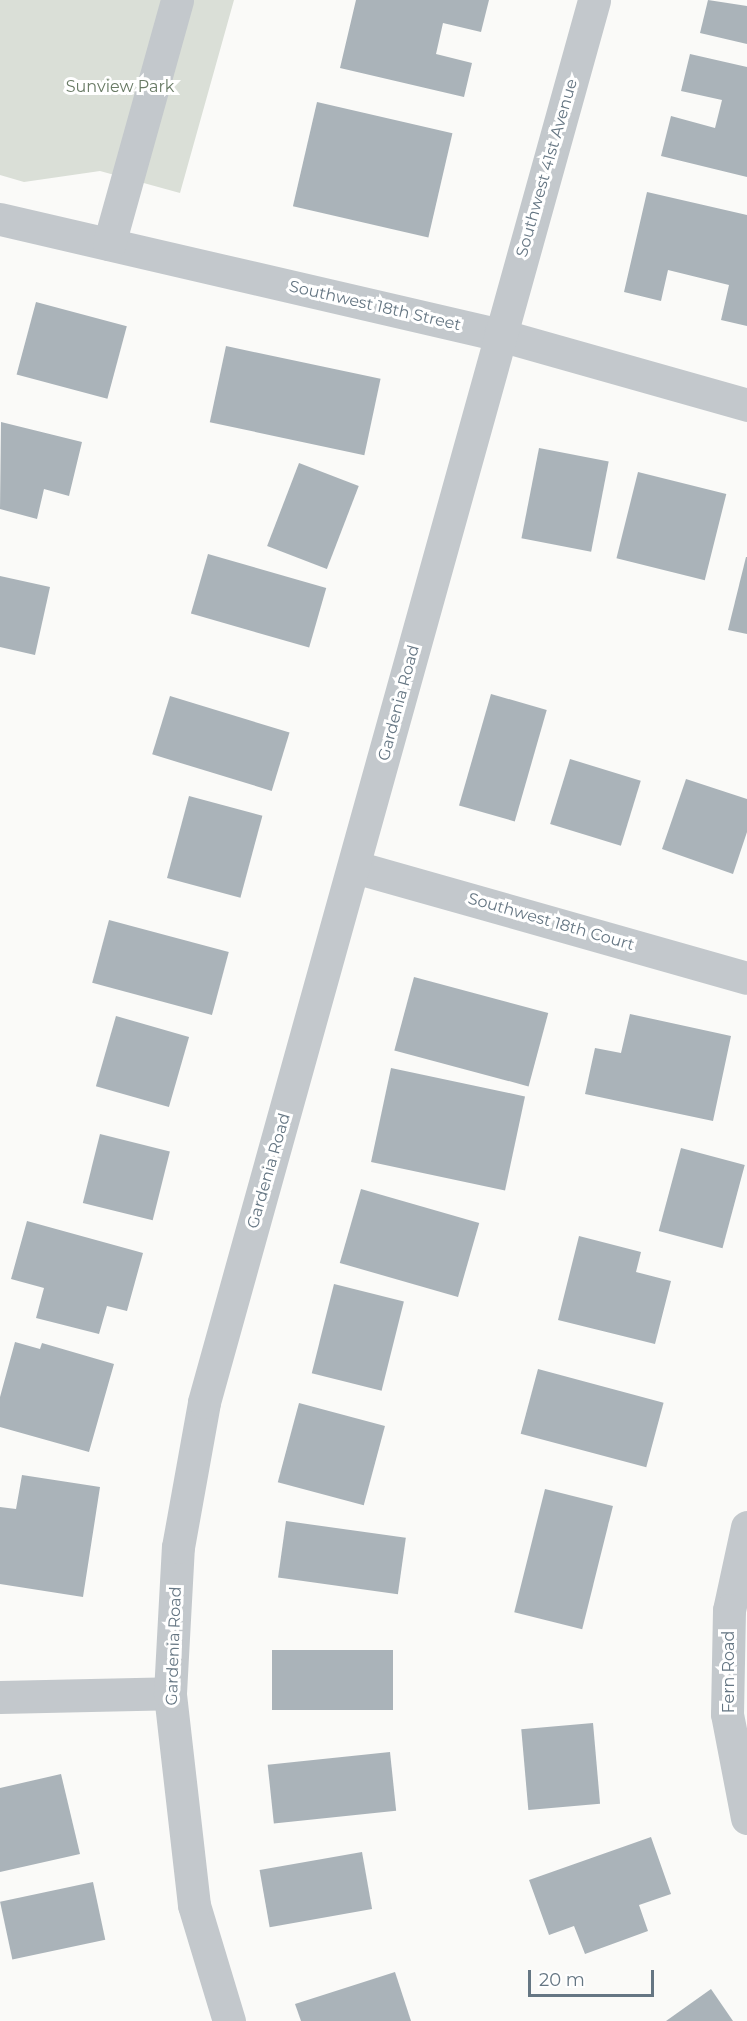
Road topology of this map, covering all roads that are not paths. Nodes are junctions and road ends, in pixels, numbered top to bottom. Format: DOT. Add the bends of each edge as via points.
graph roads {
  1 [pos="177,0"];
  2 [pos="594,0"];
  3 [pos="0,219"];
  4 [pos="109,244"];
  5 [pos="500,335"];
  6 [pos="747,405"];
  7 [pos="355,867"];
  8 [pos="747,978"];
  9 [pos="747,1527"];
  10 [pos="170,1693"];
  11 [pos="0,1697"];
  12 [pos="747,1818"];
  13 [pos="229,2021"];
  1 -- 4 [label="street"];
  2 -- 5 [label="street, Southwest 41st Avenue"];
  3 -- 4 [label="street, Southwest 18th Street"];
  4 -- 5 [label="street, Southwest 18th Street"];
  5 -- 6 [label="street, Southwest 18th Street"];
  5 -- 7 [label="street, Gardenia Road"];
  7 -- 8 [label="street, Southwest 18th Court"];
  7 -- 10 [label="street, Gardenia Road" via="204,1402 178,1547"];
  9 -- 12 [label="street, Fern Road" via="729,1610 728,1702"];
  10 -- 11 [label="street"];
  10 -- 13 [label="street, Gardenia Road" via="194,1905"];
}
